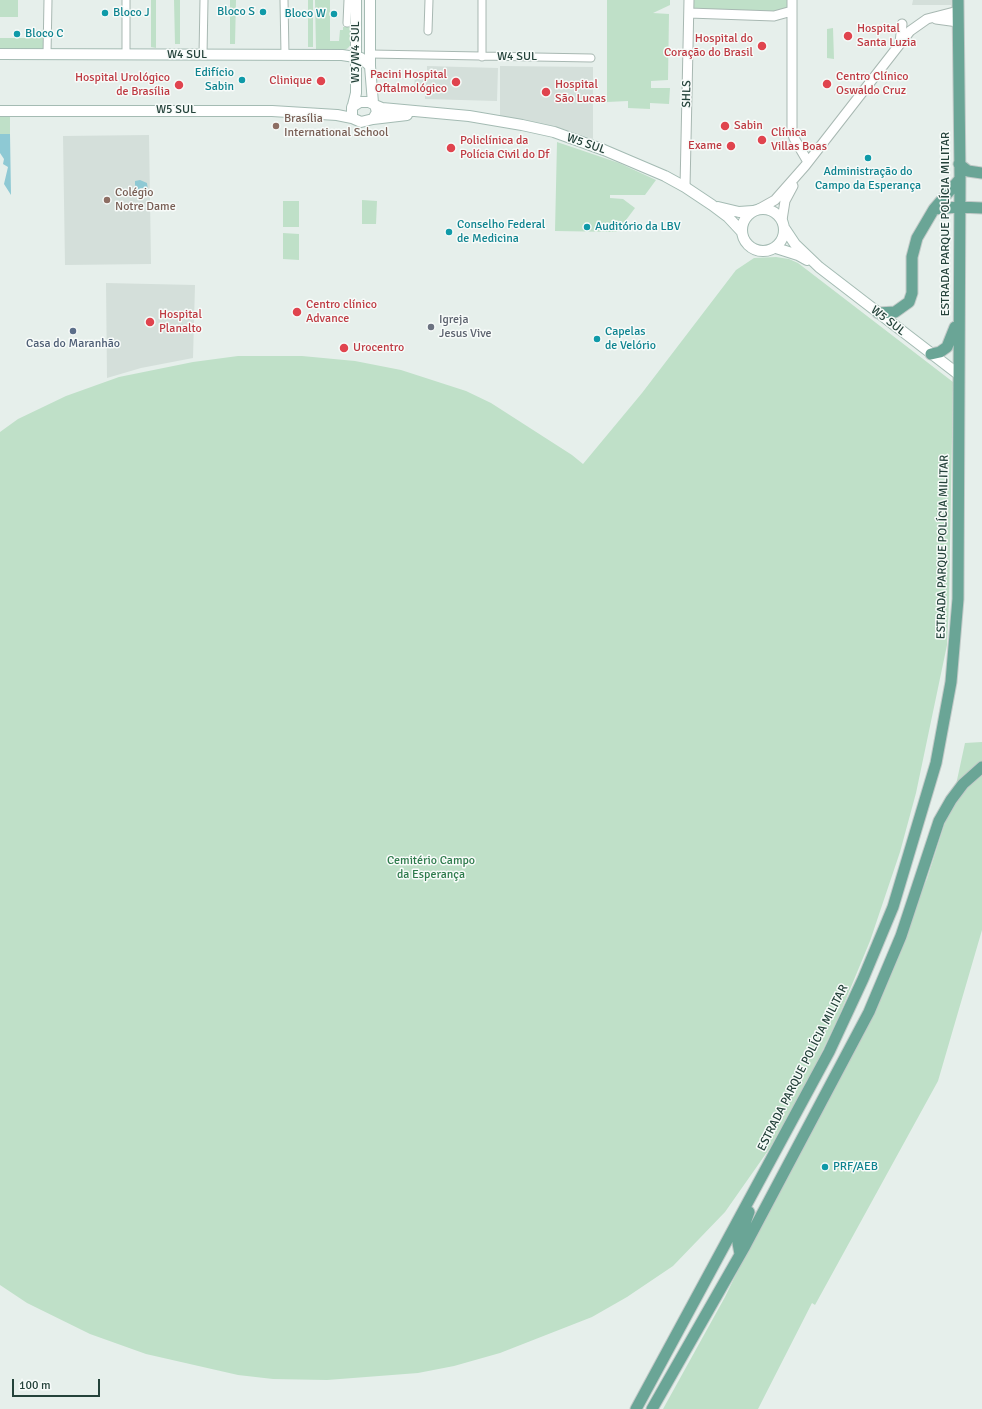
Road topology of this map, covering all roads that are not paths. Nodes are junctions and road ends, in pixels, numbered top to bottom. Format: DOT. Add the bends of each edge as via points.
graph roads {
  1 [pos="48,0"];
  2 [pos="126,0"];
  3 [pos="204,0"];
  4 [pos="284,0"];
  5 [pos="348,0"];
  6 [pos="356,0"];
  7 [pos="370,0"];
  8 [pos="429,0"];
  9 [pos="482,0"];
  10 [pos="689,0"];
  11 [pos="792,0"];
  12 [pos="792,11"];
  13 [pos="958,11"];
  14 [pos="689,13"];
  15 [pos="347,23"];
  16 [pos="902,24"];
  17 [pos="428,31"];
  18 [pos="900,43"];
  19 [pos="357,44"];
  20 [pos="0,54"];
  21 [pos="47,54"];
  22 [pos="285,54"];
  23 [pos="370,54"];
  24 [pos="126,55"];
  25 [pos="203,55"];
  26 [pos="342,56"];
  27 [pos="357,56"];
  28 [pos="482,57"];
  29 [pos="591,58"];
  30 [pos="370,66"];
  31 [pos="353,104"];
  32 [pos="374,104"];
  33 [pos="0,111"];
  34 [pos="425,112"];
  35 [pos="352,118"];
  36 [pos="373,119"];
  37 [pos="797,143"];
  38 [pos="814,154"];
  39 [pos="807,164"];
  40 [pos="959,164"];
  41 [pos="982,173"];
  42 [pos="959,180"];
  43 [pos="686,187"];
  44 [pos="712,205"];
  45 [pos="959,207"];
  46 [pos="982,208"];
  47 [pos="934,209"];
  48 [pos="756,210"];
  49 [pos="784,224"];
  50 [pos="742,232"];
  51 [pos="776,248"];
  52 [pos="819,267"];
  53 [pos="878,313"];
  54 [pos="958,321"];
  55 [pos="931,354"];
  56 [pos="958,374"];
  57 [pos="982,767"];
  58 [pos="893,907"];
  59 [pos="901,936"];
  60 [pos="863,979"];
  61 [pos="869,1012"];
  62 [pos="766,1166"];
  63 [pos="740,1254"];
  64 [pos="636,1409"];
  65 [pos="652,1409"];
  1 -- 21 [label="street"];
  2 -- 24 [label="street"];
  3 -- 25 [label="street"];
  4 -- 22 [label="street"];
  5 -- 15 [label="street"];
  6 -- 19 [label="main road, W3/W4 SUL"];
  7 -- 23 [label="main road, W3/W4 SUL"];
  8 -- 17 [label="street"];
  9 -- 28 [label="street"];
  10 -- 14 [label="street, SHLS"];
  11 -- 12 [label="street"];
  12 -- 14 [label="street" via="774,16"];
  12 -- 37 [label="street" via="791,126 792,135"];
  13 -- 18 [label="street" via="923,20"];
  13 -- 40 [label="main road, ESTRADA PARQUE POLÍCIA MILITAR"];
  14 -- 43 [label="street, SHLS"];
  16 -- 18 [label="street"];
  18 -- 38 [label="street"];
  19 -- 26 [label="main road" via="352,52"];
  19 -- 27 [label="main road, W3/W4 SUL"];
  20 -- 21 [label="main road, W4 SUL"];
  21 -- 24 [label="main road, W4 SUL"];
  22 -- 25 [label="main road, W4 SUL"];
  22 -- 26 [label="main road, W4 SUL"];
  23 -- 28 [label="street, W4 SUL"];
  23 -- 30 [label="main road, W3/W4 SUL"];
  24 -- 25 [label="main road, W4 SUL"];
  26 -- 27 [label="main road, W4 SUL"];
  27 -- 30 [label="main road"];
  27 -- 31 [label="main road, W3/W4 SUL" via="356,93"];
  28 -- 29 [label="street, W4 SUL"];
  30 -- 32 [label="main road, W3/W4 SUL"];
  31 -- 32 [label="main road"];
  31 -- 35 [label="main road"];
  32 -- 34 [label="main road, W5 SUL" via="382,108"];
  32 -- 36 [label="main road" via="377,112"];
  33 -- 35 [label="main road, W5 SUL" via="272,111"];
  34 -- 36 [label="main road, W5 SUL"];
  34 -- 43 [label="main road, W5 SUL" via="490,119 554,132 604,150"];
  35 -- 36 [label="main road" via="361,122"];
  37 -- 38 [label="street"];
  37 -- 39 [label="street"];
  38 -- 39 [label="street"];
  39 -- 48 [label="street" via="775,200"];
  39 -- 49 [label="street" via="785,201"];
  40 -- 41 [label="main road" via="968,171"];
  40 -- 42 [label="main road, ESTRADA PARQUE POLÍCIA MILITAR"];
  42 -- 45 [label="main road, ESTRADA PARQUE POLÍCIA MILITAR"];
  42 -- 47 [label="main road"];
  43 -- 44 [label="main road, W5 SUL"];
  44 -- 48 [label="main road, W5 SUL" via="732,211"];
  44 -- 50 [label="main road, W5 SUL"];
  45 -- 46 [label="main road"];
  45 -- 47 [label="main road"];
  45 -- 54 [label="main road, ESTRADA PARQUE POLÍCIA MILITAR"];
  47 -- 53 [label="main road" via="917,238 912,257 912,293 909,302 895,312"];
  48 -- 49 [label="main road" via="773,210"];
  48 -- 50 [label="main road" via="744,220"];
  49 -- 51 [label="main road" via="783,239"];
  49 -- 52 [label="main road, W5 SUL" via="795,244"];
  50 -- 51 [label="main road" via="747,243 754,249 762,252"];
  51 -- 52 [label="main road, W5 SUL" via="798,255"];
  52 -- 53 [label="main road, W5 SUL"];
  53 -- 55 [label="main road, W5 SUL"];
  54 -- 55 [label="main road" via="947,347"];
  54 -- 56 [label="main road, ESTRADA PARQUE POLÍCIA MILITAR"];
  55 -- 56 [label="main road, W5 SUL"];
  56 -- 58 [label="main road, ESTRADA PARQUE POLÍCIA MILITAR" via="958,599 951,682 934,771"];
  57 -- 59 [label="main road" via="963,784 939,821"];
  58 -- 59 [label="main road" via="888,937 894,940"];
  58 -- 60 [label="main road, ESTRADA PARQUE POLÍCIA MILITAR"];
  59 -- 61 [label="main road"];
  60 -- 61 [label="main road" via="871,978 875,983"];
  60 -- 62 [label="main road, ESTRADA PARQUE POLÍCIA MILITAR" via="828,1052"];
  61 -- 63 [label="main road"];
  62 -- 63 [label="main road" via="740,1233"];
  62 -- 64 [label="main road, ESTRADA PARQUE POLÍCIA MILITAR"];
  63 -- 65 [label="main road"];
}
